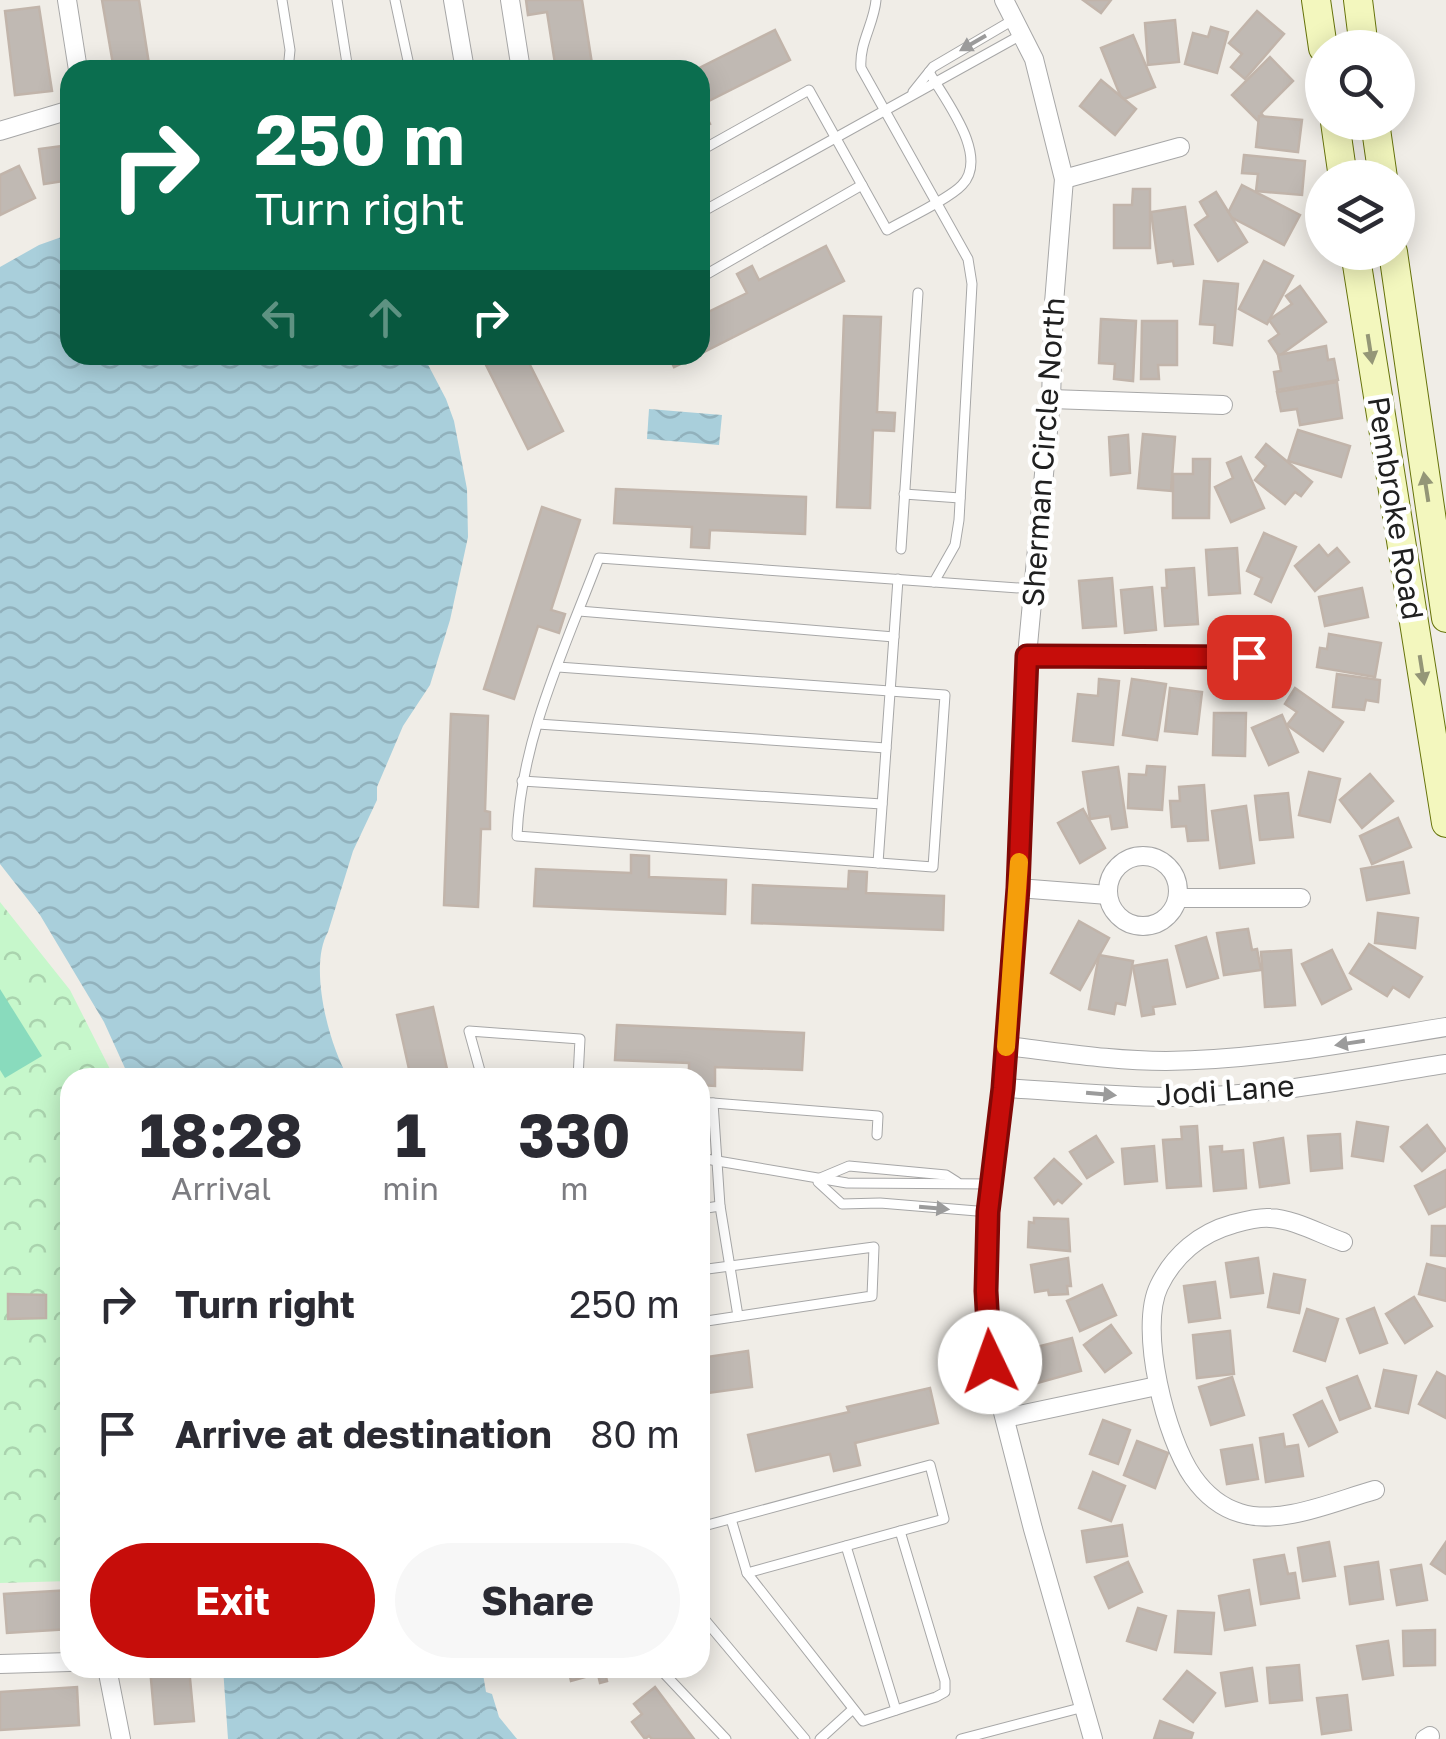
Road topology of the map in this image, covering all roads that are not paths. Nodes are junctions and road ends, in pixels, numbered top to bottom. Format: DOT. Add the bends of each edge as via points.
graph roads {
  1 [pos="67,0"];
  2 [pos="282,0"];
  3 [pos="337,0"];
  4 [pos="395,0"];
  5 [pos="453,0"];
  6 [pos="510,0"];
  7 [pos="876,0"];
  8 [pos="1004,0"];
  9 [pos="1316,0"];
  10 [pos="1358,0"];
  11 [pos="1018,27"];
  12 [pos="1321,30"];
  13 [pos="1362,30"];
  14 [pos="76,60"];
  15 [pos="289,60"];
  16 [pos="346,60"];
  17 [pos="408,60"];
  18 [pos="463,60"];
  19 [pos="520,60"];
  20 [pos="929,72"];
  21 [pos="935,83"];
  22 [pos="908,98"];
  23 [pos="884,111"];
  24 [pos="60,113"];
  25 [pos="0,130"];
  26 [pos="836,138"];
  27 [pos="710,145"];
  28 [pos="1180,147"];
  29 [pos="1064,178"];
  30 [pos="862,185"];
  31 [pos="936,202"];
  32 [pos="710,207"];
  33 [pos="1358,270"];
  34 [pos="1396,270"];
  35 [pos="710,272"];
  36 [pos="918,293"];
  37 [pos="1052,399"];
  38 [pos="1223,404"];
  39 [pos="904,494"];
  40 [pos="960,498"];
  41 [pos="901,549"];
  42 [pos="898,579"];
  43 [pos="934,582"];
  44 [pos="1034,590"];
  45 [pos="579,611"];
  46 [pos="1446,618"];
  47 [pos="894,637"];
  48 [pos="1027,656"];
  49 [pos="1249,657"];
  50 [pos="558,667"];
  51 [pos="890,690"];
  52 [pos="538,724"];
  53 [pos="886,748"];
  54 [pos="522,780"];
  55 [pos="882,804"];
  56 [pos="1446,823"];
  57 [pos="878,862"];
  58 [pos="1018,888"];
  59 [pos="1108,896"];
  60 [pos="1178,898"];
  61 [pos="1301,898"];
  62 [pos="1446,1027"];
  63 [pos="1006,1046"];
  64 [pos="1446,1064"];
  65 [pos="479,1068"];
  66 [pos="579,1068"];
  67 [pos="1003,1088"];
  68 [pos="710,1103"];
  69 [pos="713,1103"];
  70 [pos="877,1135"];
  71 [pos="710,1159"];
  72 [pos="716,1160"];
  73 [pos="816,1180"];
  74 [pos="957,1182"];
  75 [pos="993,1184"];
  76 [pos="720,1206"];
  77 [pos="710,1208"];
  78 [pos="988,1212"];
  79 [pos="1343,1242"];
  80 [pos="729,1266"];
  81 [pos="710,1269"];
  82 [pos="738,1316"];
  83 [pos="710,1320"];
  84 [pos="1157,1386"];
  85 [pos="1005,1418"];
  86 [pos="1375,1490"];
  87 [pos="730,1519"];
  88 [pos="710,1525"];
  89 [pos="900,1531"];
  90 [pos="846,1546"];
  91 [pos="747,1573"];
  92 [pos="710,1626"];
  93 [pos="60,1662"];
  94 [pos="0,1664"];
  95 [pos="109,1678"];
  96 [pos="668,1678"];
  97 [pos="1084,1707"];
  98 [pos="853,1709"];
  99 [pos="896,1710"];
  100 [pos="1088,1738"];
  101 [pos="122,1739"];
  102 [pos="726,1739"];
  103 [pos="804,1739"];
  104 [pos="820,1739"];
  105 [pos="960,1739"];
  1 -- 14 [label="street"];
  2 -- 15 [label="lane"];
  3 -- 16 [label="lane"];
  4 -- 17 [label="lane"];
  5 -- 18 [label="street"];
  6 -- 19 [label="street"];
  7 -- 23 [label="lane" via="860,68"];
  8 -- 11 [label="street, Sherman Circle North"];
  9 -- 12 [label="main road"];
  10 -- 13 [label="main road"];
  11 -- 20 [label="lane, one-way"];
  11 -- 21 [label="lane"];
  11 -- 29 [label="street, Sherman Circle North" via="1034,59"];
  20 -- 21 [label="lane"];
  20 -- 22 [label="lane"];
  21 -- 22 [label="lane"];
  21 -- 31 [label="lane" via="973,152 962,186"];
  22 -- 23 [label="lane"];
  23 -- 26 [label="lane"];
  23 -- 31 [label="lane"];
  24 -- 25 [label="street"];
  26 -- 27 [label="lane" via="809,90"];
  26 -- 30 [label="lane"];
  26 -- 32 [label="lane"];
  28 -- 29 [label="street"];
  29 -- 37 [label="street, Sherman Circle North"];
  30 -- 31 [label="lane" via="887,230"];
  30 -- 35 [label="lane"];
  31 -- 40 [label="lane" via="968,259 972,284"];
  33 -- 56 [label="main road, Pembroke Road, one-way"];
  46 -- 34 [label="main road, Pembroke Road, one-way"];
  36 -- 39 [label="lane"];
  37 -- 38 [label="street"];
  37 -- 44 [label="street, Sherman Circle North"];
  39 -- 40 [label="lane"];
  39 -- 41 [label="lane"];
  40 -- 43 [label="lane" via="955,545"];
  42 -- 43 [label="lane"];
  42 -- 45 [label="lane" via="598,558"];
  42 -- 47 [label="lane"];
  43 -- 44 [label="lane"];
  44 -- 48 [label="street, Sherman Circle North"];
  45 -- 47 [label="lane"];
  45 -- 50 [label="lane"];
  47 -- 51 [label="lane"];
  48 -- 49 [label="street"];
  48 -- 58 [label="street, Sherman Circle North"];
  50 -- 51 [label="lane"];
  50 -- 52 [label="lane"];
  51 -- 53 [label="lane"];
  51 -- 57 [label="lane" via="946,695 933,867"];
  52 -- 53 [label="lane"];
  52 -- 54 [label="lane"];
  53 -- 55 [label="lane"];
  54 -- 55 [label="lane"];
  54 -- 57 [label="lane" via="517,836"];
  55 -- 57 [label="lane"];
  58 -- 59 [label="street"];
  58 -- 63 [label="street, Sherman Circle North"];
  59 -- 60 [label="street" via="1118,916 1138,926 1161,922"];
  59 -- 60 [label="street" via="1112,873 1140,855 1172,869"];
  60 -- 61 [label="street"];
  62 -- 63 [label="street, Jodi Lane, one-way" via="1216,1060 1114,1059"];
  63 -- 67 [label="street, Sherman Circle North"];
  67 -- 64 [label="street, Jodi Lane, one-way" via="1190,1097"];
  65 -- 66 [label="lane" via="469,1031 580,1039"];
  67 -- 75 [label="street, Sherman Circle North"];
  68 -- 69 [label="lane"];
  69 -- 70 [label="lane" via="878,1116"];
  69 -- 72 [label="lane"];
  71 -- 72 [label="lane"];
  72 -- 73 [label="lane"];
  72 -- 76 [label="lane"];
  73 -- 74 [label="lane"];
  73 -- 74 [label="lane" via="849,1166"];
  73 -- 78 [label="lane, one-way" via="842,1204"];
  74 -- 75 [label="lane"];
  75 -- 78 [label="street, Sherman Circle North"];
  76 -- 77 [label="lane"];
  76 -- 80 [label="lane"];
  78 -- 85 [label="street, Sherman Circle North" via="990,1362"];
  79 -- 84 [label="street" via="1270,1218 1216,1229 1193,1242 1158,1288 1151,1322"];
  80 -- 81 [label="lane"];
  80 -- 82 [label="lane"];
  80 -- 82 [label="lane" via="874,1247 872,1296"];
  82 -- 83 [label="lane"];
  84 -- 85 [label="street"];
  84 -- 86 [label="street" via="1191,1475 1214,1501 1241,1514 1287,1514"];
  85 -- 97 [label="street, Sherman Circle North"];
  87 -- 88 [label="lane"];
  87 -- 89 [label="lane" via="930,1464 944,1519"];
  87 -- 91 [label="lane"];
  89 -- 90 [label="lane"];
  89 -- 99 [label="lane" via="945,1680 936,1698"];
  90 -- 91 [label="lane"];
  90 -- 99 [label="lane"];
  91 -- 98 [label="lane"];
  92 -- 103 [label="lane"];
  93 -- 94 [label="street"];
  95 -- 101 [label="street"];
  96 -- 102 [label="lane"];
  97 -- 100 [label="street, Sherman Circle North"];
  97 -- 105 [label="lane"];
  98 -- 99 [label="lane" via="863,1721"];
  98 -- 104 [label="lane"];
}
